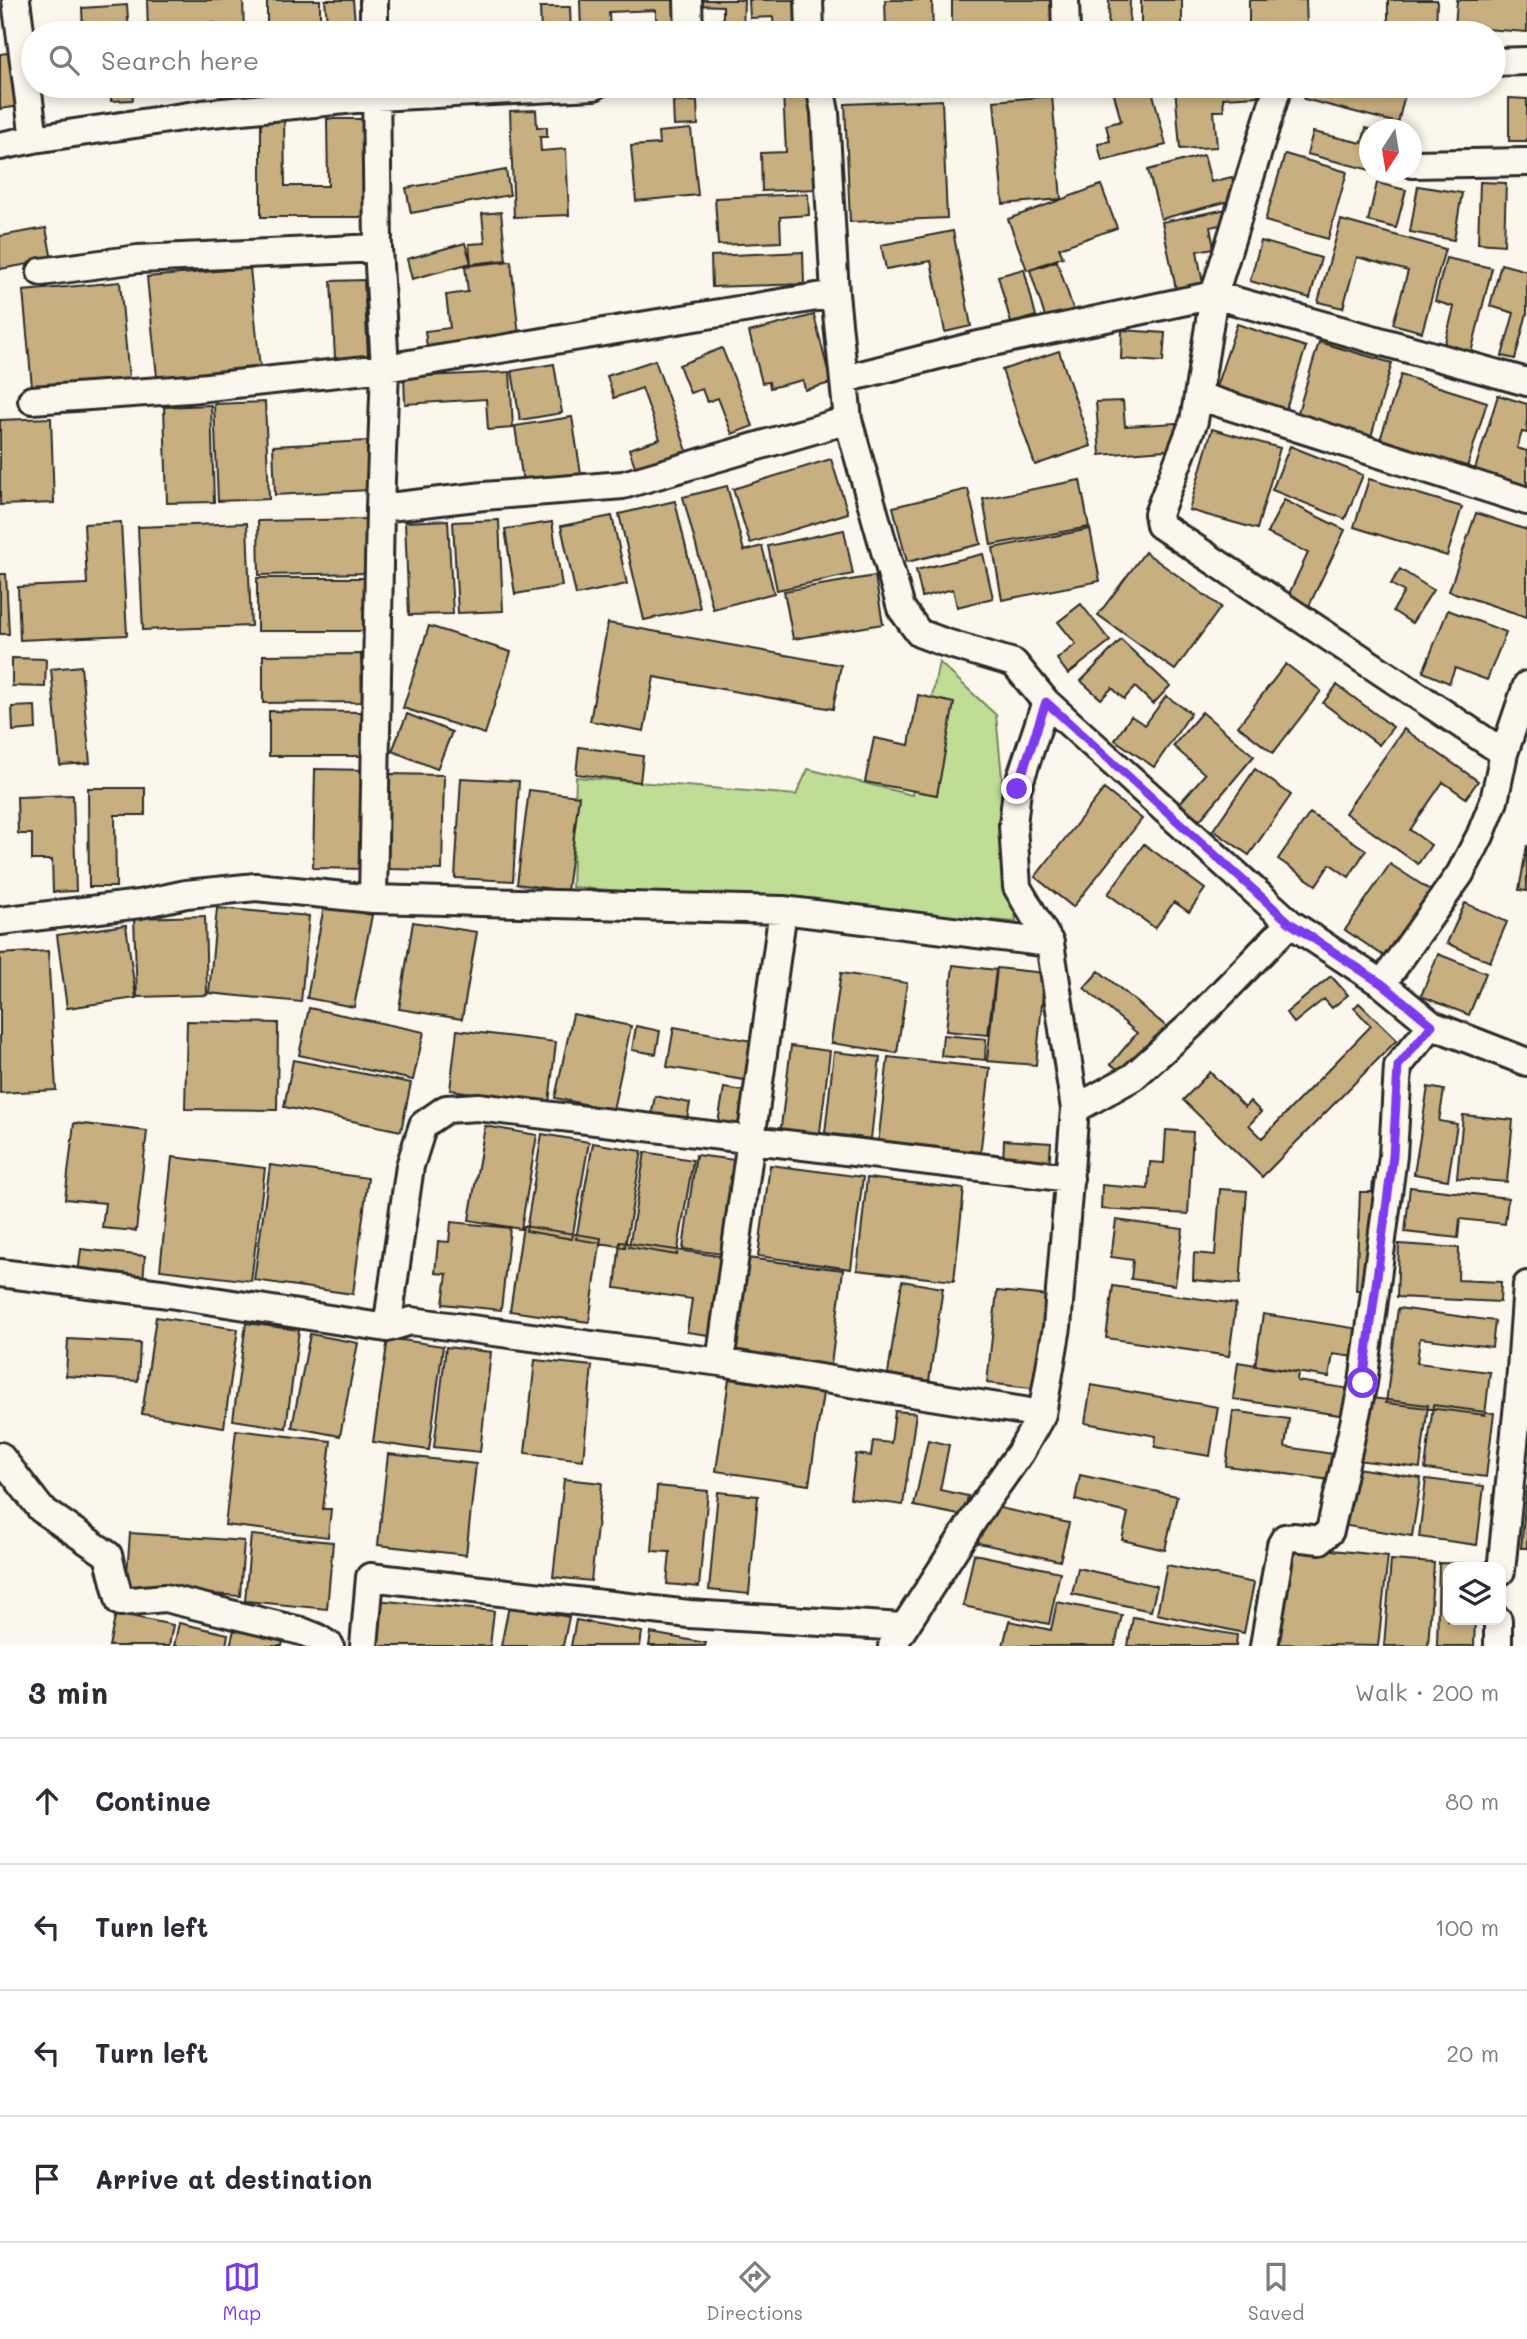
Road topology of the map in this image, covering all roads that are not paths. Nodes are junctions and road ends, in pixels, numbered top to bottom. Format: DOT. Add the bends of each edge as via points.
graph roads {
  1 [pos="16,0"];
  2 [pos="373,0"];
  3 [pos="688,0"];
  4 [pos="809,0"];
  5 [pos="1065,0"];
  6 [pos="374,21"];
  7 [pos="689,21"];
  8 [pos="810,21"];
  9 [pos="1066,21"];
  10 [pos="21,39"];
  11 [pos="1527,61"];
  12 [pos="1506,62"];
  13 [pos="29,98"];
  14 [pos="323,98"];
  15 [pos="376,98"];
  16 [pos="822,98"];
  17 [pos="1274,98"];
  18 [pos="34,139"];
  19 [pos="0,146"];
  20 [pos="1527,162"];
  21 [pos="1422,164"];
  22 [pos="378,247"];
  23 [pos="41,272"];
  24 [pos="835,293"];
  25 [pos="1214,295"];
  26 [pos="385,368"];
  27 [pos="845,379"];
  28 [pos="1527,382"];
  29 [pos="1198,396"];
  30 [pos="32,400"];
  31 [pos="848,420"];
  32 [pos="1527,501"];
  33 [pos="380,508"];
  34 [pos="1527,685"];
  35 [pos="1046,702"];
  36 [pos="1504,753"];
  37 [pos="373,899"];
  38 [pos="783,910"];
  39 [pos="0,921"];
  40 [pos="1290,923"];
  41 [pos="1050,943"];
  42 [pos="1382,984"];
  43 [pos="1432,1025"];
  44 [pos="1527,1062"];
  45 [pos="1075,1109"];
  46 [pos="752,1141"];
  47 [pos="1070,1178"];
  48 [pos="0,1273"];
  49 [pos="1527,1285"];
  50 [pos="387,1328"];
  51 [pos="720,1362"];
  52 [pos="1523,1384"];
  53 [pos="1042,1414"];
  54 [pos="0,1457"];
  55 [pos="1502,1562"];
  56 [pos="1499,1625"];
  57 [pos="897,1637"];
  58 [pos="330,1646"];
  59 [pos="364,1646"];
  60 [pos="1264,1646"];
  61 [pos="1498,1646"];
  1 -- 10 [label="street"];
  2 -- 6 [label="street"];
  3 -- 7 [label="street"];
  4 -- 8 [label="street"];
  5 -- 9 [label="street"];
  11 -- 12 [label="street"];
  13 -- 18 [label="street"];
  14 -- 18 [label="street"];
  15 -- 22 [label="street"];
  16 -- 24 [label="street"];
  17 -- 25 [label="street"];
  18 -- 19 [label="street"];
  20 -- 21 [label="street"];
  22 -- 23 [label="street" via="138,258"];
  22 -- 26 [label="street"];
  24 -- 26 [label="street"];
  24 -- 27 [label="street"];
  25 -- 27 [label="street" via="974,346"];
  25 -- 28 [label="street"];
  25 -- 29 [label="street"];
  26 -- 30 [label="street"];
  26 -- 33 [label="street"];
  27 -- 31 [label="street"];
  29 -- 32 [label="street"];
  29 -- 36 [label="street" via="1194,421 1158,514 1160,525"];
  31 -- 33 [label="street" via="623,485"];
  31 -- 35 [label="street" via="901,608 919,632 1014,663"];
  33 -- 37 [label="street"];
  34 -- 36 [label="street"];
  35 -- 40 [label="street"];
  35 -- 41 [label="street" via="1017,789 1013,825 1017,887"];
  36 -- 42 [label="street" via="1494,801 1460,874"];
  37 -- 38 [label="street"];
  37 -- 39 [label="street" via="256,887"];
  38 -- 41 [label="street"];
  38 -- 46 [label="street"];
  40 -- 42 [label="street"];
  40 -- 45 [label="street" via="1133,1077"];
  41 -- 45 [label="street"];
  42 -- 43 [label="street"];
  43 -- 44 [label="street"];
  43 -- 60 [label="street" via="1398,1066 1393,1156 1363,1383 1330,1531 1320,1540 1285,1538"];
  45 -- 47 [label="street"];
  46 -- 47 [label="street"];
  46 -- 50 [label="street" via="478,1107 446,1109 423,1125 410,1166"];
  46 -- 51 [label="street"];
  47 -- 53 [label="street" via="1057,1327"];
  48 -- 50 [label="street"];
  49 -- 52 [label="street"];
  50 -- 51 [label="street" via="411,1321"];
  51 -- 53 [label="street"];
  52 -- 55 [label="street"];
  53 -- 57 [label="street"];
  54 -- 58 [label="street" via="41,1509 108,1555 120,1602 165,1598 301,1632"];
  56 -- 61 [label="street"];
  57 -- 59 [label="street" via="370,1577"];
}
